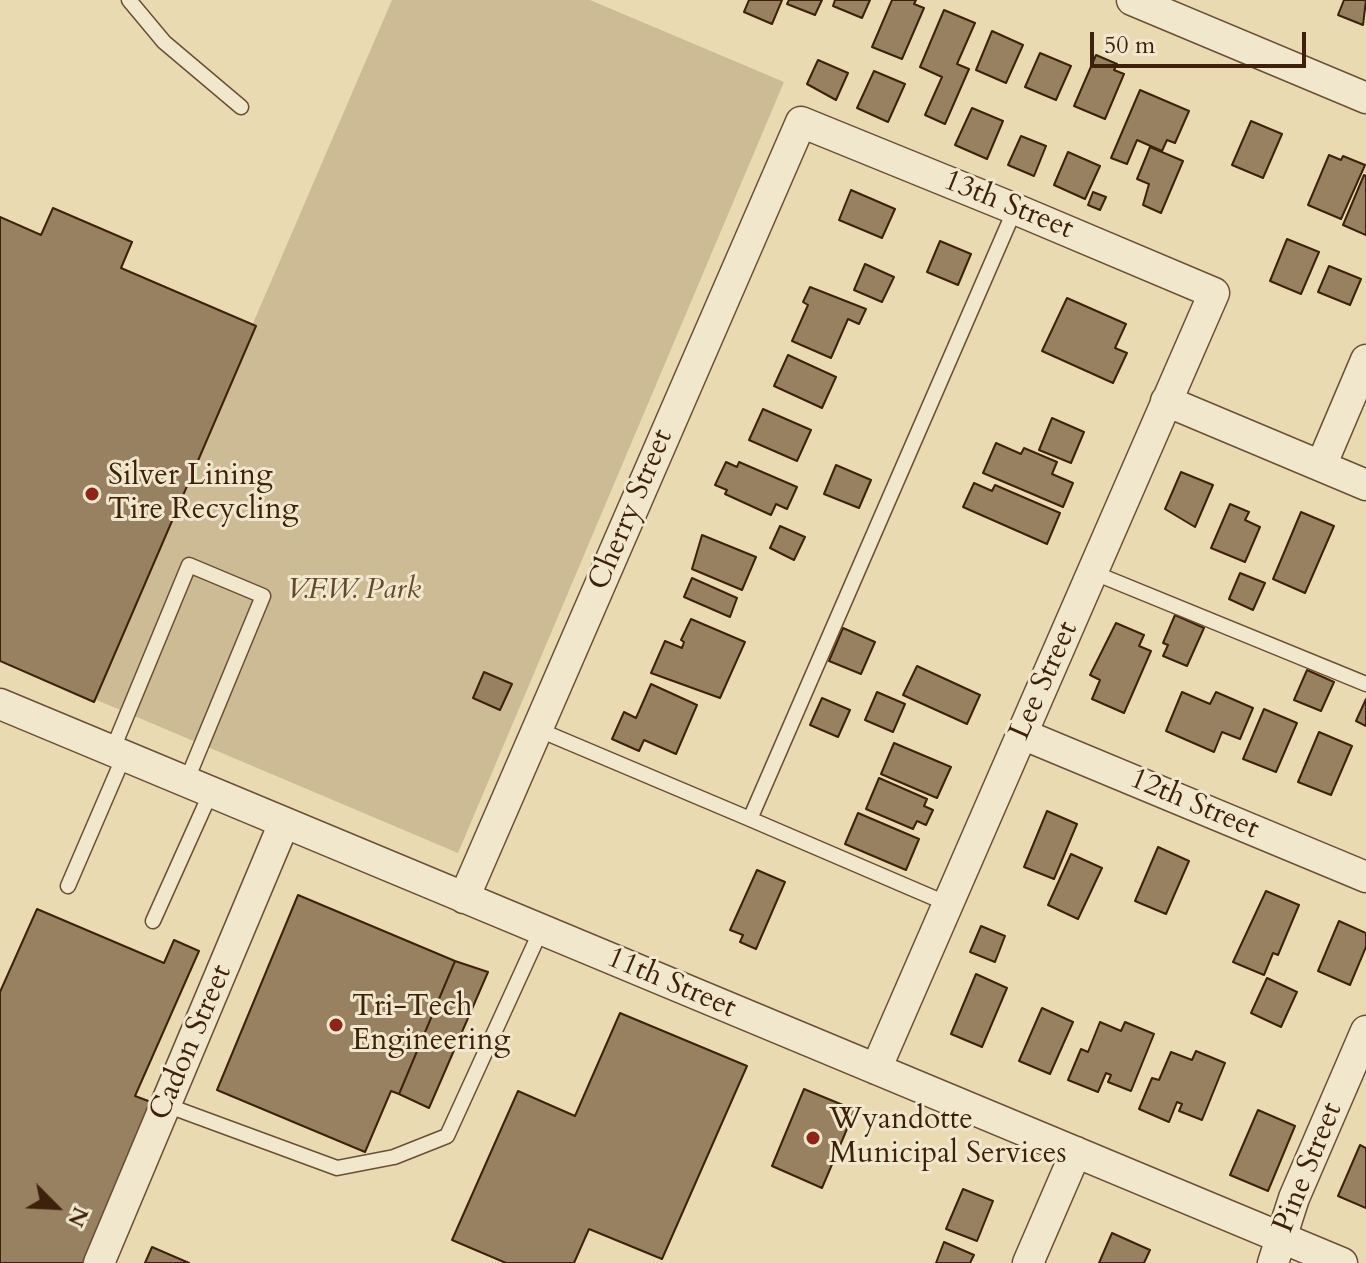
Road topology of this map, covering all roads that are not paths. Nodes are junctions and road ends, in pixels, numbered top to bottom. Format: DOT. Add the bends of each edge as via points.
graph roads {
  1 [pos="129,0"];
  2 [pos="1132,0"];
  3 [pos="1366,98"];
  4 [pos="241,107"];
  5 [pos="801,122"];
  6 [pos="1015,209"];
  7 [pos="1214,293"];
  8 [pos="1366,360"];
  9 [pos="1166,401"];
  10 [pos="1321,466"];
  11 [pos="1366,485"];
  12 [pos="1092,572"];
  13 [pos="1366,684"];
  14 [pos="0,704"];
  15 [pos="537,729"];
  16 [pos="1022,734"];
  17 [pos="118,753"];
  18 [pos="198,787"];
  19 [pos="750,819"];
  20 [pos="284,823"];
  21 [pos="1366,877"];
  22 [pos="68,886"];
  23 [pos="464,898"];
  24 [pos="948,904"];
  25 [pos="153,921"];
  26 [pos="541,930"];
  27 [pos="1366,1031"];
  28 [pos="876,1069"];
  29 [pos="166,1105"];
  30 [pos="1076,1152"];
  31 [pos="1277,1250"];
  32 [pos="99,1263"];
  33 [pos="1028,1263"];
  34 [pos="1342,1263"];
  1 -- 4 [label="lane" via="164,42"];
  2 -- 3 [label="street"];
  5 -- 6 [label="street, 13th Street"];
  5 -- 15 [label="street, Cherry Street"];
  6 -- 7 [label="street, 13th Street"];
  6 -- 19 [label="lane"];
  7 -- 9 [label="street, Lee Street"];
  8 -- 10 [label="street"];
  9 -- 10 [label="street"];
  9 -- 12 [label="street, Lee Street"];
  10 -- 11 [label="street"];
  12 -- 13 [label="lane"];
  12 -- 16 [label="street, Lee Street"];
  14 -- 17 [label="street, 11th Street"];
  15 -- 19 [label="lane"];
  15 -- 23 [label="street, Cherry Street"];
  16 -- 21 [label="street, 12th Street"];
  16 -- 24 [label="street, Lee Street"];
  17 -- 18 [label="street, 11th Street"];
  17 -- 18 [label="lane" via="189,565 263,596"];
  17 -- 22 [label="lane"];
  18 -- 20 [label="street, 11th Street"];
  18 -- 25 [label="lane"];
  19 -- 24 [label="lane"];
  20 -- 23 [label="street, 11th Street"];
  20 -- 29 [label="street, Cadon Street"];
  23 -- 26 [label="street, 11th Street"];
  24 -- 28 [label="street, Lee Street"];
  26 -- 28 [label="street, 11th Street"];
  26 -- 29 [label="lane" via="447,1136 394,1157 337,1168"];
  27 -- 31 [label="street, Pine Street"];
  28 -- 30 [label="street, 11th Street"];
  29 -- 32 [label="street, Cadon Street"];
  30 -- 31 [label="street, 11th Street"];
  30 -- 33 [label="street"];
  31 -- 34 [label="street, 11th Street"];
}
